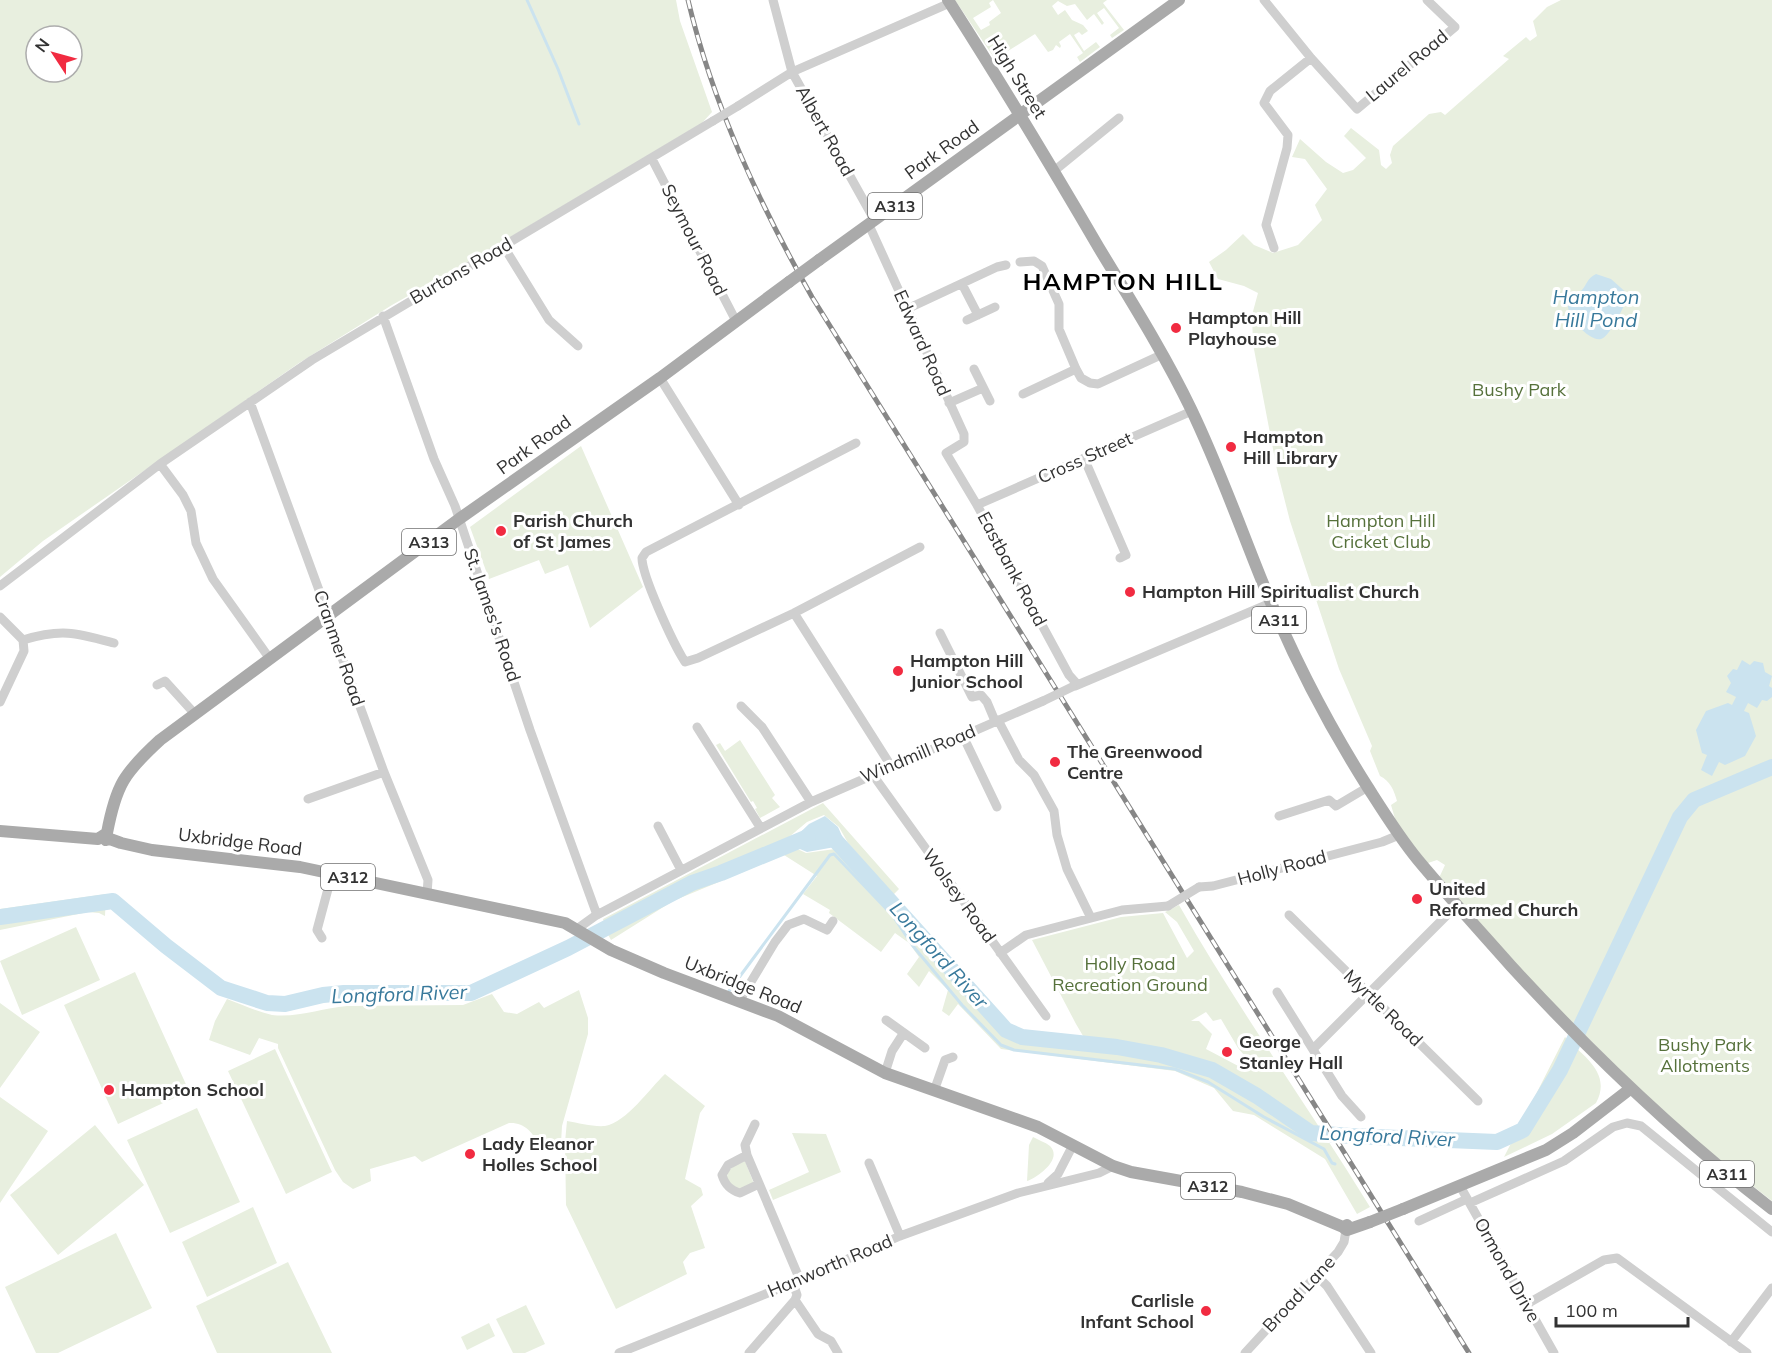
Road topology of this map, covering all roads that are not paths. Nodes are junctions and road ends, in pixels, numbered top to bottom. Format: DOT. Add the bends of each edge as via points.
graph roads {
  1 [pos="773,0"];
  2 [pos="1179,0"];
  3 [pos="1264,0"];
  4 [pos="1427,0"];
  5 [pos="949,2"];
  6 [pos="1311,58"];
  7 [pos="792,72"];
  8 [pos="1020,116"];
  9 [pos="1119,118"];
  10 [pos="652,159"];
  11 [pos="1054,171"];
  12 [pos="872,223"];
  13 [pos="504,247"];
  14 [pos="1274,248"];
  15 [pos="1020,262"];
  16 [pos="1006,265"];
  17 [pos="962,284"];
  18 [pos="994,307"];
  19 [pos="907,309"];
  20 [pos="978,315"];
  21 [pos="383,316"];
  22 [pos="967,320"];
  23 [pos="736,321"];
  24 [pos="578,346"];
  25 [pos="1163,354"];
  26 [pos="974,369"];
  27 [pos="1076,369"];
  28 [pos="660,378"];
  29 [pos="983,388"];
  30 [pos="1023,394"];
  31 [pos="990,401"];
  32 [pos="250,402"];
  33 [pos="949,403"];
  34 [pos="1192,411"];
  35 [pos="856,443"];
  36 [pos="946,453"];
  37 [pos="1084,458"];
  38 [pos="160,464"];
  39 [pos="739,505"];
  40 [pos="977,505"];
  41 [pos="459,519"];
  42 [pos="920,547"];
  43 [pos="1120,558"];
  44 [pos="0,586"];
  45 [pos="1271,603"];
  46 [pos="794,613"];
  47 [pos="0,617"];
  48 [pos="327,617"];
  49 [pos="940,633"];
  50 [pos="23,640"];
  51 [pos="114,643"];
  52 [pos="270,659"];
  53 [pos="157,685"];
  54 [pos="1075,686"];
  55 [pos="0,702"];
  56 [pos="741,706"];
  57 [pos="194,713"];
  58 [pos="997,720"];
  59 [pos="698,727"];
  60 [pos="963,736"];
  61 [pos="891,766"];
  62 [pos="384,772"];
  63 [pos="873,774"];
  64 [pos="1368,787"];
  65 [pos="308,799"];
  66 [pos="811,802"];
  67 [pos="997,807"];
  68 [pos="1279,816"];
  69 [pos="658,826"];
  70 [pos="760,827"];
  71 [pos="0,831"];
  72 [pos="1399,835"];
  73 [pos="107,836"];
  74 [pos="681,870"];
  75 [pos="332,874"];
  76 [pos="428,894"];
  77 [pos="1456,906"];
  78 [pos="597,915"];
  79 [pos="1289,915"];
  80 [pos="1091,918"];
  81 [pos="833,921"];
  82 [pos="580,931"];
  83 [pos="322,938"];
  84 [pos="1000,953"];
  85 [pos="1277,992"];
  86 [pos="1368,994"];
  87 [pos="740,1000"];
  88 [pos="1046,1016"];
  89 [pos="886,1020"];
  90 [pos="903,1034"];
  91 [pos="925,1047"];
  92 [pos="1313,1049"];
  93 [pos="946,1057"];
  94 [pos="885,1073"];
  95 [pos="1630,1089"];
  96 [pos="934,1091"];
  97 [pos="1478,1101"];
  98 [pos="1361,1117"];
  99 [pos="755,1124"];
  100 [pos="1073,1145"];
  101 [pos="747,1155"];
  102 [pos="869,1163"];
  103 [pos="1113,1166"];
  104 [pos="759,1184"];
  105 [pos="1043,1185"];
  106 [pos="1460,1186"];
  107 [pos="1468,1201"];
  108 [pos="1772,1209"];
  109 [pos="1419,1221"];
  110 [pos="1346,1228"];
  111 [pos="1772,1232"];
  112 [pos="900,1236"];
  113 [pos="1316,1275"];
  114 [pos="797,1281"];
  115 [pos="1772,1288"];
  116 [pos="795,1300"];
  117 [pos="1526,1305"];
  118 [pos="1731,1342"];
  119 [pos="619,1353"];
  120 [pos="749,1353"];
  121 [pos="838,1353"];
  122 [pos="1245,1353"];
  123 [pos="1371,1353"];
  124 [pos="1554,1353"];
  125 [pos="1747,1353"];
  1 -- 7 [label="street, Albert Road"];
  2 -- 8 [label="main road, A313"];
  3 -- 6 [label="street, Laurel Road"];
  4 -- 6 [label="street, Laurel Road" via="1455,27 1357,109"];
  5 -- 7 [label="street, Burtons Road"];
  5 -- 8 [label="main road, High Street / A311"];
  6 -- 14 [label="street" via="1270,92 1264,103 1288,135 1266,225"];
  7 -- 10 [label="street, Burtons Road, bridge"];
  7 -- 12 [label="street, Albert Road"];
  8 -- 11 [label="main road, High Street / A311"];
  8 -- 12 [label="main road, Park Road / A313"];
  9 -- 11 [label="street"];
  10 -- 13 [label="street, Burtons Road"];
  10 -- 23 [label="street, Seymour Road"];
  11 -- 25 [label="main road, A311"];
  12 -- 19 [label="street, Edward Road"];
  12 -- 23 [label="main road, Park Road / A313, bridge"];
  13 -- 21 [label="street, Burtons Road"];
  13 -- 24 [label="street" via="549,320"];
  15 -- 27 [label="street" via="1034,261 1042,266 1059,304 1059,329"];
  16 -- 17 [label="street"];
  17 -- 19 [label="street"];
  17 -- 20 [label="street"];
  18 -- 20 [label="street"];
  19 -- 33 [label="street, Edward Road"];
  20 -- 22 [label="street"];
  21 -- 32 [label="street, Burtons Road"];
  21 -- 41 [label="street, St. James's Road"];
  23 -- 28 [label="main road, Park Road / A313"];
  25 -- 27 [label="street" via="1098,384 1081,378"];
  25 -- 34 [label="main road, A311"];
  26 -- 29 [label="street"];
  27 -- 30 [label="street"];
  28 -- 39 [label="street"];
  28 -- 41 [label="main road, Park Road / A313"];
  29 -- 31 [label="street"];
  29 -- 33 [label="street"];
  32 -- 38 [label="street, Burtons Road"];
  32 -- 48 [label="street, Cranmer Road"];
  33 -- 36 [label="street, Edward Road" via="964,434 963,442"];
  34 -- 37 [label="street, Cross Street"];
  34 -- 45 [label="main road, A311"];
  35 -- 39 [label="street"];
  36 -- 40 [label="street, Eastbank Road"];
  37 -- 40 [label="street, Cross Street"];
  37 -- 43 [label="street" via="1126,555"];
  38 -- 44 [label="street, Burtons Road"];
  38 -- 52 [label="street" via="191,511 196,543 213,579"];
  39 -- 46 [label="street" via="646,552 642,558 679,652 686,662"];
  40 -- 54 [label="street, Eastbank Road"];
  41 -- 48 [label="main road, Park Road / A313"];
  41 -- 78 [label="street, St. James's Road"];
  42 -- 46 [label="street"];
  45 -- 54 [label="street, Windmill Road"];
  45 -- 64 [label="main road, A311" via="1329,725"];
  46 -- 61 [label="street"];
  47 -- 50 [label="street"];
  48 -- 52 [label="main road, Park Road / A313"];
  48 -- 62 [label="street, Cranmer Road"];
  49 -- 58 [label="street" via="972,697 981,695"];
  50 -- 51 [label="street" via="44,634 78,633"];
  50 -- 55 [label="street" via="24,651"];
  52 -- 57 [label="main road, Park Road / A313"];
  53 -- 57 [label="street" via="165,681"];
  54 -- 58 [label="street, Windmill Road, bridge"];
  56 -- 66 [label="street" via="762,727"];
  57 -- 73 [label="main road, Park Road / A313" via="135,763 122,781 113,801"];
  58 -- 60 [label="street, Windmill Road"];
  58 -- 80 [label="street" via="1054,811 1067,869"];
  59 -- 70 [label="street"];
  60 -- 61 [label="street, Windmill Road"];
  60 -- 67 [label="street"];
  61 -- 63 [label="street, Windmill Road"];
  62 -- 65 [label="street"];
  62 -- 76 [label="street, Cranmer Road" via="428,880"];
  63 -- 66 [label="street, Windmill Road"];
  63 -- 84 [label="street, Wolsey Road"];
  64 -- 68 [label="street" via="1336,806 1329,800"];
  64 -- 72 [label="main road, A311"];
  66 -- 70 [label="street, Windmill Road"];
  69 -- 74 [label="street"];
  70 -- 74 [label="street, Windmill Road"];
  71 -- 73 [label="main road, Uxbridge Road / A312" via="75,838"];
  72 -- 77 [label="main road, A311"];
  72 -- 80 [label="street, Holly Road, bridge" via="1213,886 1199,886 1168,906 1122,910"];
  73 -- 75 [label="main road, Uxbridge Road / A312" via="152,850"];
  74 -- 78 [label="street, Windmill Road"];
  75 -- 76 [label="main road, Uxbridge Road / A312"];
  75 -- 83 [label="street" via="317,930"];
  76 -- 82 [label="main road, Uxbridge Road / A312" via="565,923"];
  77 -- 86 [label="street"];
  77 -- 95 [label="main road, A311"];
  78 -- 82 [label="street, Windmill Road"];
  79 -- 86 [label="street, Myrtle Road"];
  80 -- 84 [label="street" via="1026,935"];
  81 -- 87 [label="street" via="827,930 804,919 788,925"];
  82 -- 87 [label="main road, Uxbridge Road / A312" via="664,973"];
  84 -- 88 [label="street, Wolsey Road"];
  85 -- 92 [label="street"];
  86 -- 92 [label="street"];
  86 -- 97 [label="street, Myrtle Road"];
  87 -- 94 [label="main road, Uxbridge Road / A312"];
  89 -- 90 [label="street"];
  90 -- 91 [label="street"];
  90 -- 94 [label="street"];
  92 -- 98 [label="street" via="1342,1096"];
  93 -- 96 [label="street"];
  94 -- 96 [label="main road, Uxbridge Road / A312"];
  95 -- 106 [label="main road" via="1558,1143"];
  95 -- 108 [label="main road, A311"];
  96 -- 100 [label="main road, Uxbridge Road / A312" via="1038,1128"];
  99 -- 101 [label="street" via="745,1145"];
  100 -- 103 [label="main road, Uxbridge Road / A312"];
  100 -- 105 [label="street, Hanworth Road" via="1058,1174"];
  101 -- 104 [label="street"];
  101 -- 104 [label="street" via="728,1165 722,1175 724,1184 740,1193"];
  102 -- 112 [label="street"];
  103 -- 105 [label="street, Hanworth Road" via="1099,1173"];
  103 -- 110 [label="main road, Uxbridge Road / A312" via="1288,1204"];
  104 -- 114 [label="street"];
  105 -- 112 [label="street, Hanworth Road"];
  106 -- 107 [label="street, Ormond Drive"];
  106 -- 110 [label="main road, bridge"];
  107 -- 109 [label="street"];
  107 -- 111 [label="street" via="1564,1161 1612,1127 1627,1123 1641,1126"];
  107 -- 117 [label="street, Ormond Drive"];
  110 -- 113 [label="street, Broad Lane" via="1338,1252"];
  112 -- 114 [label="street, Hanworth Road"];
  113 -- 122 [label="street, Broad Lane"];
  113 -- 123 [label="street"];
  114 -- 116 [label="street"];
  114 -- 119 [label="street, Hanworth Road"];
  115 -- 118 [label="street"];
  116 -- 120 [label="street"];
  116 -- 121 [label="street" via="818,1334 831,1341"];
  117 -- 118 [label="street" via="1604,1260 1617,1258"];
  117 -- 124 [label="street, Ormond Drive"];
  118 -- 125 [label="street"];
}
